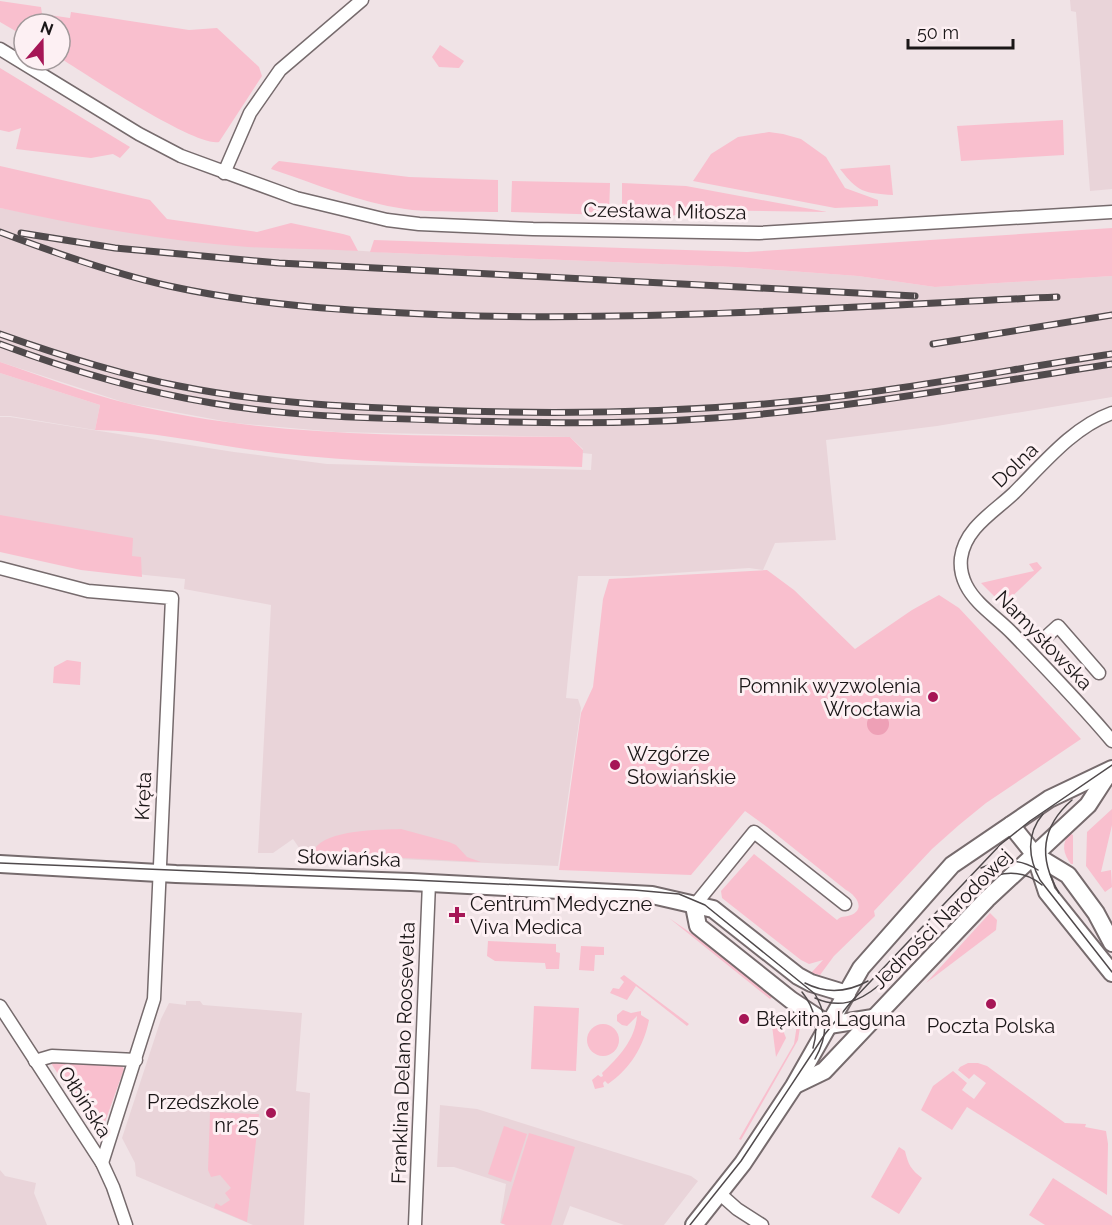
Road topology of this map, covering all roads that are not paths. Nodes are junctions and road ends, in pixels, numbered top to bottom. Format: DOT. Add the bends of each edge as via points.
graph roads {
  1 [pos="362,0"];
  2 [pos="0,49"];
  3 [pos="224,173"];
  4 [pos="1112,212"];
  5 [pos="1112,413"];
  6 [pos="961,560"];
  7 [pos="0,568"];
  8 [pos="1047,636"];
  9 [pos="1099,673"];
  10 [pos="1112,741"];
  11 [pos="1111,770"];
  12 [pos="1011,825"];
  13 [pos="1035,855"];
  14 [pos="0,864"];
  15 [pos="160,873"];
  16 [pos="429,883"];
  17 [pos="845,904"];
  18 [pos="694,906"];
  19 [pos="1112,942"];
  20 [pos="1112,973"];
  21 [pos="847,994"];
  22 [pos="0,1006"];
  23 [pos="873,1018"];
  24 [pos="829,1025"];
  25 [pos="136,1060"];
  26 [pos="35,1061"];
  27 [pos="794,1086"];
  28 [pos="102,1163"];
  29 [pos="719,1193"];
  30 [pos="126,1225"];
  31 [pos="415,1225"];
  32 [pos="694,1225"];
  33 [pos="762,1225"];
  1 -- 3 [label="street" via="280,70 250,113"];
  2 -- 3 [label="street, Czesława Miłosza" via="139,134"];
  3 -- 4 [label="street, Czesława Miłosza" via="296,198 419,224 759,233"];
  5 -- 6 [label="street, Dolna" via="1077,432 986,517 964,546"];
  6 -- 10 [label="street, Namysłowska" via="966,584 975,598"];
  7 -- 15 [label="street, Kręta" via="88,591 172,598"];
  8 -- 9 [label="street" via="1058,626"];
  11 -- 12 [label="street, Jedności Narodowej" via="1049,799"];
  11 -- 13 [label="street, Jedności Narodowej" via="1088,805"];
  12 -- 13 [label="street"];
  12 -- 21 [label="street, Jedności Narodowej" via="952,865 869,957"];
  13 -- 19 [label="street" via="1068,875"];
  13 -- 20 [label="street" via="1047,892"];
  13 -- 23 [label="street, Jedności Narodowej" via="987,899"];
  14 -- 15 [label="street, Słowiańska"];
  15 -- 16 [label="street, Słowiańska"];
  15 -- 25 [label="street, Kręta" via="154,1004"];
  16 -- 18 [label="street, Słowiańska" via="622,892 672,898"];
  16 -- 31 [label="street, Franklina Delano Roosevelta"];
  17 -- 18 [label="street" via="754,832"];
  18 -- 21 [label="street, Słowiańska" via="713,909 801,978"];
  18 -- 24 [label="street" via="698,926"];
  21 -- 24 [label="street, Jedności Narodowej"];
  22 -- 26 [label="street, Ołbińska"];
  23 -- 24 [label="street"];
  23 -- 27 [label="street, Jedności Narodowej" via="824,1071"];
  24 -- 27 [label="street, Jedności Narodowej"];
  25 -- 26 [label="street" via="52,1056"];
  25 -- 28 [label="street, Kręta"];
  26 -- 28 [label="street, Ołbińska"];
  27 -- 29 [label="street, Jedności Narodowej"];
  28 -- 30 [label="street, Ołbińska"];
  29 -- 32 [label="street, Jedności Narodowej"];
  29 -- 33 [label="street"];
}
